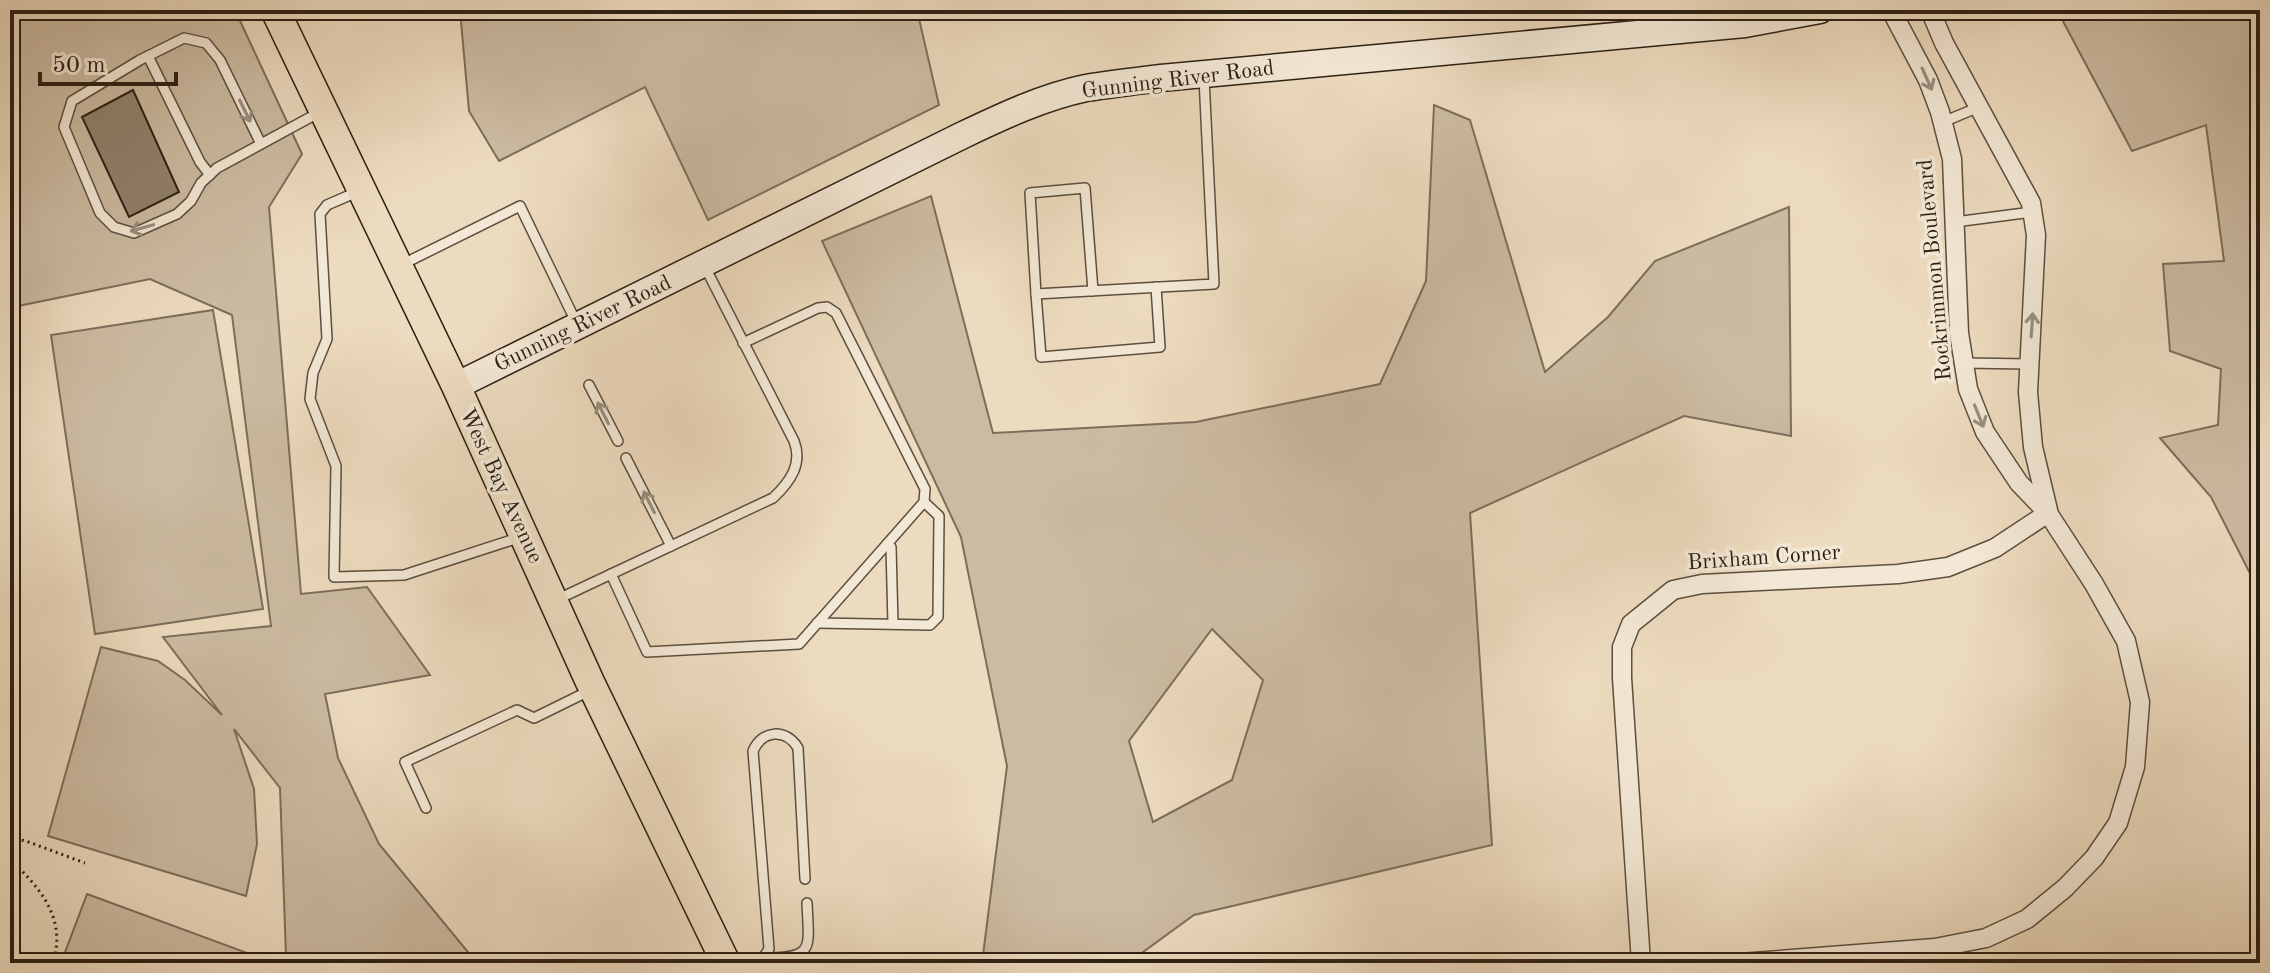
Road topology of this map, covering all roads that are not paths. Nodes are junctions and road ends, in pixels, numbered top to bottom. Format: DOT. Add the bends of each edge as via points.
graph roads {
  1 [pos="275,10"];
  2 [pos="1820,10"];
  3 [pos="1891,10"];
  4 [pos="1930,10"];
  5 [pos="148,56"];
  6 [pos="1204,75"];
  7 [pos="1979,107"];
  8 [pos="323,110"];
  9 [pos="1943,122"];
  10 [pos="261,144"];
  11 [pos="210,175"];
  12 [pos="362,190"];
  13 [pos="2032,212"];
  14 [pos="1955,222"];
  15 [pos="703,264"];
  16 [pos="398,266"];
  17 [pos="1156,287"];
  18 [pos="1093,291"];
  19 [pos="1036,294"];
  20 [pos="579,327"];
  21 [pos="743,343"];
  22 [pos="1964,363"];
  23 [pos="2029,364"];
  24 [pos="589,385"];
  25 [pos="456,386"];
  26 [pos="618,441"];
  27 [pos="626,458"];
  28 [pos="924,502"];
  29 [pos="2048,513"];
  30 [pos="524,536"];
  31 [pos="887,544"];
  32 [pos="671,546"];
  33 [pos="611,574"];
  34 [pos="554,601"];
  35 [pos="817,623"];
  36 [pos="893,624"];
  37 [pos="594,688"];
  38 [pos="426,808"];
  39 [pos="805,879"];
  40 [pos="807,903"];
  41 [pos="763,958"];
  42 [pos="726,963"];
  43 [pos="753,963"];
  44 [pos="1641,963"];
  45 [pos="1740,963"];
  1 -- 8 [label="main road, West Bay Avenue"];
  2 -- 6 [label="street, Gunning River Road" via="1745,24"];
  3 -- 9 [label="street, Rockrimmon Boulevard, one-way" via="1928,80"];
  4 -- 7 [label="street, Rockrimmon Boulevard"];
  5 -- 10 [label="lane, one-way" via="184,38 206,43 220,60"];
  5 -- 11 [label="lane"];
  11 -- 5 [label="lane, one-way" via="177,214 134,233 114,227 100,213 64,127 72,101"];
  6 -- 15 [label="street, Gunning River Road" via="1084,89 1018,109"];
  6 -- 17 [label="lane" via="1214,284"];
  7 -- 9 [label="lane"];
  7 -- 13 [label="street, Rockrimmon Boulevard"];
  8 -- 10 [label="lane"];
  8 -- 12 [label="main road, West Bay Avenue"];
  9 -- 14 [label="street, Rockrimmon Boulevard" via="1952,159"];
  10 -- 11 [label="lane"];
  12 -- 16 [label="main road, West Bay Avenue"];
  12 -- 30 [label="lane" via="327,205 320,214 327,339 313,373 310,399 336,466 334,577 404,575"];
  13 -- 14 [label="lane"];
  23 -- 13 [label="street, Rockrimmon Boulevard, one-way" via="2036,235"];
  14 -- 22 [label="street, Rockrimmon Boulevard"];
  15 -- 20 [label="street, Gunning River Road"];
  15 -- 21 [label="lane"];
  16 -- 20 [label="lane" via="520,206"];
  16 -- 25 [label="main road, West Bay Avenue"];
  17 -- 18 [label="lane"];
  17 -- 19 [label="lane" via="1160,347 1041,357"];
  18 -- 19 [label="lane"];
  18 -- 19 [label="lane" via="1085,188 1030,193"];
  20 -- 25 [label="street, Gunning River Road"];
  21 -- 28 [label="lane" via="818,308 836,313 925,489"];
  21 -- 32 [label="lane" via="799,452 795,470 773,498"];
  22 -- 23 [label="lane"];
  22 -- 29 [label="street, Rockrimmon Boulevard, one-way" via="1985,432 2019,483"];
  23 -- 29 [label="street, Rockrimmon Boulevard" via="2033,447"];
  26 -- 24 [label="lane, one-way"];
  25 -- 30 [label="main road, West Bay Avenue"];
  32 -- 27 [label="lane, one-way"];
  28 -- 31 [label="lane"];
  28 -- 36 [label="lane" via="939,516 938,617 930,625"];
  29 -- 44 [label="street, Brixham Corner" via="1995,548 1948,567 1702,584 1673,590 1631,624 1622,647 1622,678"];
  29 -- 45 [label="street, Rockrimmon Boulevard" via="2126,641 2140,702 2135,767 2118,823 2065,888 2027,919 1986,938 1935,948"];
  30 -- 34 [label="main road, West Bay Avenue"];
  31 -- 35 [label="lane"];
  31 -- 36 [label="lane"];
  32 -- 33 [label="lane"];
  33 -- 34 [label="lane"];
  33 -- 35 [label="lane" via="647,652 799,644"];
  34 -- 37 [label="main road, West Bay Avenue"];
  35 -- 36 [label="lane"];
  37 -- 38 [label="lane" via="534,718 517,710 405,762"];
  37 -- 42 [label="main road, West Bay Avenue"];
  39 -- 41 [label="lane" via="798,748 783,734 765,735 753,751 769,940"];
  40 -- 41 [label="lane" via="808,943 803,953"];
  41 -- 43 [label="lane"];
}
